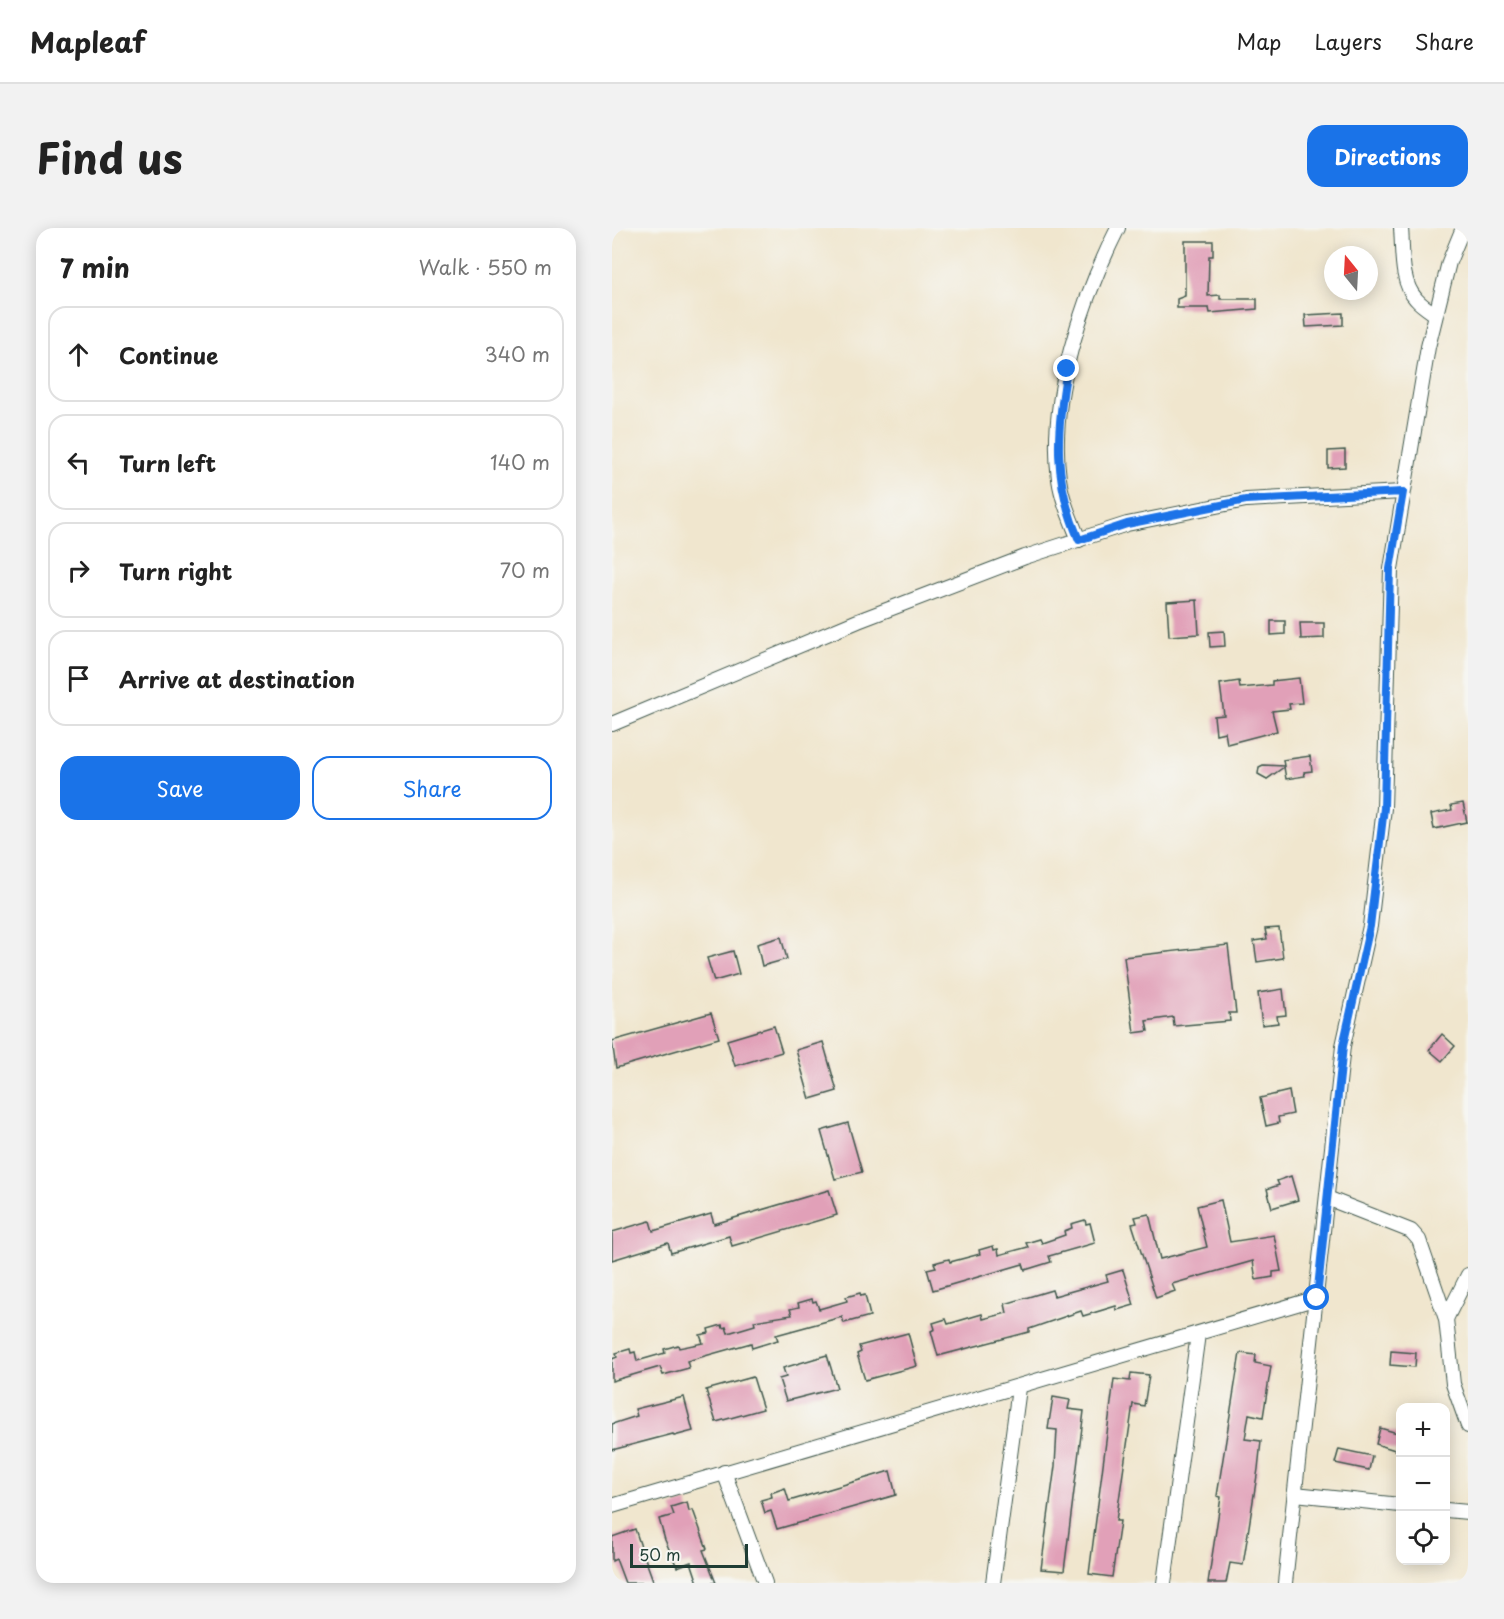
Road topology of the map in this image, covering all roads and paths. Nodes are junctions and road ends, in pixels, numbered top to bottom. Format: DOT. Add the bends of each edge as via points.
graph roads {
  1 [pos="1118,228"];
  2 [pos="1401,228"];
  3 [pos="1463,228"];
  4 [pos="1435,314"];
  5 [pos="1403,492"];
  6 [pos="1079,540"];
  7 [pos="612,724"];
  8 [pos="1327,1198"];
  9 [pos="1468,1275"];
  10 [pos="1317,1298"];
  11 [pos="1446,1319"];
  12 [pos="1198,1334"];
  13 [pos="1018,1388"];
  14 [pos="1468,1426"];
  15 [pos="724,1472"];
  16 [pos="1296,1494"];
  17 [pos="1396,1504"];
  18 [pos="612,1506"];
  19 [pos="1450,1510"];
  20 [pos="1468,1512"];
  21 [pos="765,1583"];
  22 [pos="993,1583"];
  23 [pos="1164,1583"];
  24 [pos="1286,1583"];
  1 -- 6 [label="street" via="1083,307 1062,404 1059,478"];
  2 -- 4 [label="street" via="1410,290"];
  3 -- 4 [label="street"];
  4 -- 5 [label="street"];
  5 -- 6 [label="street" via="1246,500 1127,524"];
  5 -- 8 [label="street" via="1390,569 1384,808 1370,926 1343,1046"];
  6 -- 7 [label="street" via="858,621"];
  8 -- 10 [label="street"];
  8 -- 11 [label="street" via="1412,1231 1427,1260"];
  9 -- 11 [label="street"];
  10 -- 12 [label="street"];
  10 -- 16 [label="street"];
  11 -- 14 [label="street" via="1453,1384"];
  12 -- 13 [label="street"];
  12 -- 23 [label="street"];
  13 -- 15 [label="street"];
  13 -- 22 [label="street"];
  15 -- 18 [label="street"];
  15 -- 21 [label="street"];
  16 -- 17 [label="street"];
  16 -- 24 [label="street"];
  19 -- 20 [label="street"];
}
